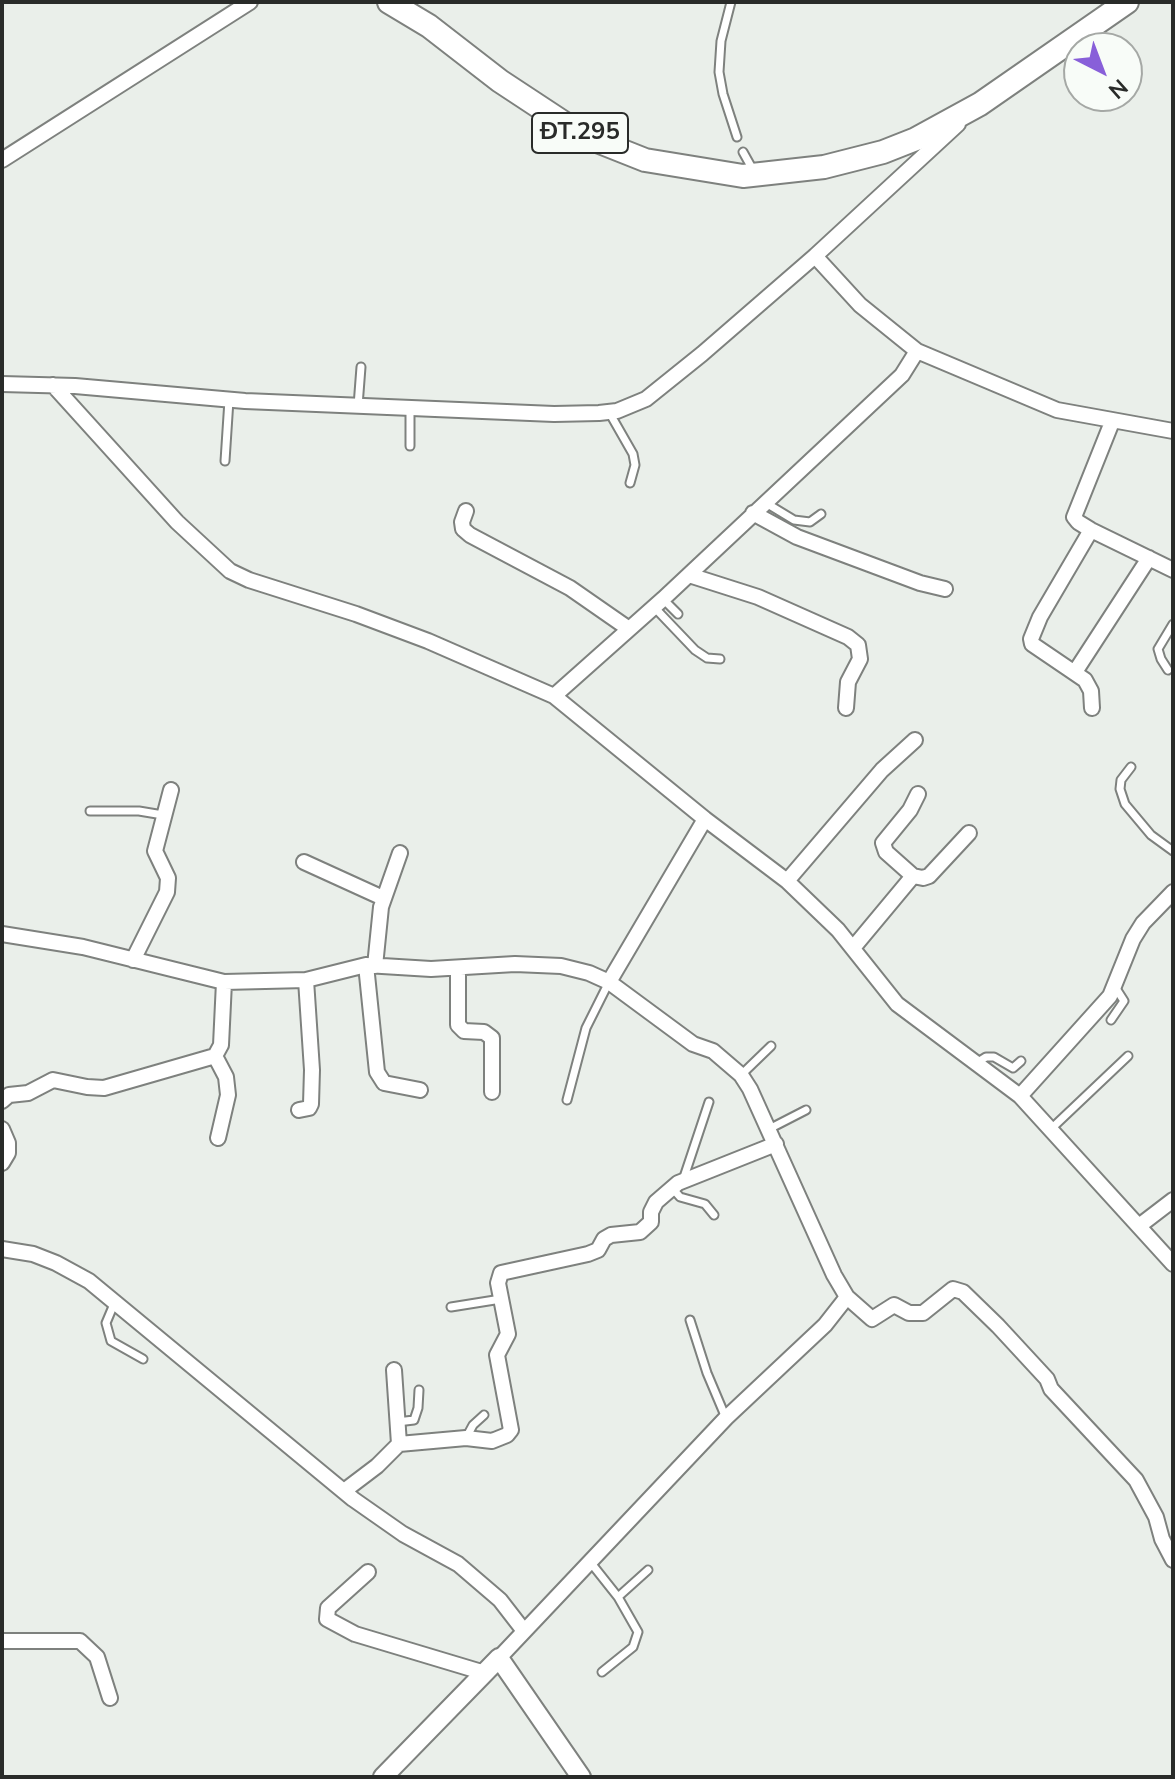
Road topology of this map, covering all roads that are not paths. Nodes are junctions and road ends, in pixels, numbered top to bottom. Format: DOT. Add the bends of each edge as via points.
graph roads {
  1 [pos="250,2"];
  2 [pos="389,2"];
  3 [pos="731,2"];
  4 [pos="1127,2"];
  5 [pos="980,104"];
  6 [pos="737,137"];
  7 [pos="743,152"];
  8 [pos="2,160"];
  9 [pos="755,176"];
  10 [pos="815,256"];
  11 [pos="917,351"];
  12 [pos="361,367"];
  13 [pos="2,384"];
  14 [pos="53,385"];
  15 [pos="229,400"];
  16 [pos="358,406"];
  17 [pos="410,408"];
  18 [pos="609,412"];
  19 [pos="1112,422"];
  20 [pos="1173,431"];
  21 [pos="410,446"];
  22 [pos="225,461"];
  23 [pos="630,483"];
  24 [pos="765,502"];
  25 [pos="466,511"];
  26 [pos="753,513"];
  27 [pos="821,514"];
  28 [pos="1091,530"];
  29 [pos="1149,558"];
  30 [pos="1173,570"];
  31 [pos="689,575"];
  32 [pos="945,589"];
  33 [pos="658,603"];
  34 [pos="678,614"];
  35 [pos="1173,624"];
  36 [pos="629,629"];
  37 [pos="720,659"];
  38 [pos="1168,670"];
  39 [pos="1075,672"];
  40 [pos="554,696"];
  41 [pos="846,708"];
  42 [pos="1092,708"];
  43 [pos="915,740"];
  44 [pos="1131,767"];
  45 [pos="171,790"];
  46 [pos="918,794"];
  47 [pos="90,811"];
  48 [pos="163,815"];
  49 [pos="705,819"];
  50 [pos="969,833"];
  51 [pos="1173,851"];
  52 [pos="400,853"];
  53 [pos="304,862"];
  54 [pos="913,876"];
  55 [pos="787,881"];
  56 [pos="1173,892"];
  57 [pos="383,898"];
  58 [pos="2,934"];
  59 [pos="853,948"];
  60 [pos="133,960"];
  61 [pos="371,966"];
  62 [pos="458,969"];
  63 [pos="306,980"];
  64 [pos="224,982"];
  65 [pos="609,982"];
  66 [pos="1115,987"];
  67 [pos="1111,1020"];
  68 [pos="771,1046"];
  69 [pos="215,1056"];
  70 [pos="1128,1056"];
  71 [pos="1021,1061"];
  72 [pos="978,1062"];
  73 [pos="741,1075"];
  74 [pos="420,1090"];
  75 [pos="492,1092"];
  76 [pos="1020,1096"];
  77 [pos="567,1100"];
  78 [pos="2,1101"];
  79 [pos="709,1102"];
  80 [pos="299,1110"];
  81 [pos="806,1110"];
  82 [pos="2,1129"];
  83 [pos="769,1129"];
  84 [pos="1051,1129"];
  85 [pos="218,1138"];
  86 [pos="776,1144"];
  87 [pos="2,1163"];
  88 [pos="677,1184"];
  89 [pos="1173,1200"];
  90 [pos="714,1215"];
  91 [pos="1139,1226"];
  92 [pos="2,1249"];
  93 [pos="1173,1264"];
  94 [pos="847,1297"];
  95 [pos="501,1299"];
  96 [pos="115,1302"];
  97 [pos="451,1307"];
  98 [pos="690,1320"];
  99 [pos="143,1359"];
  100 [pos="394,1370"];
  101 [pos="419,1390"];
  102 [pos="484,1415"];
  103 [pos="726,1418"];
  104 [pos="397,1422"];
  105 [pos="466,1438"];
  106 [pos="399,1444"];
  107 [pos="344,1491"];
  108 [pos="1173,1560"];
  109 [pos="591,1563"];
  110 [pos="648,1570"];
  111 [pos="368,1572"];
  112 [pos="618,1597"];
  113 [pos="524,1631"];
  114 [pos="2,1641"];
  115 [pos="499,1658"];
  116 [pos="602,1672"];
  117 [pos="485,1673"];
  118 [pos="110,1698"];
  119 [pos="383,1777"];
  120 [pos="581,1777"];
  1 -- 8 [label="street"];
  2 -- 9 [label="main road, ĐT.295" via="582,135 645,160"];
  3 -- 6 [label="lane" via="719,72"];
  4 -- 5 [label="main road, ĐT.295"];
  5 -- 9 [label="main road, ĐT.295" via="883,152"];
  5 -- 10 [label="street"];
  7 -- 9 [label="lane"];
  10 -- 11 [label="street" via="860,305"];
  10 -- 18 [label="street" via="652,394"];
  11 -- 19 [label="street" via="1057,410"];
  11 -- 24 [label="street" via="902,375"];
  12 -- 16 [label="lane"];
  13 -- 14 [label="street"];
  14 -- 15 [label="street"];
  14 -- 40 [label="street" via="177,522 230,571 428,641"];
  15 -- 16 [label="street"];
  15 -- 22 [label="lane"];
  16 -- 17 [label="street"];
  17 -- 18 [label="street"];
  17 -- 21 [label="lane"];
  18 -- 23 [label="lane" via="633,454"];
  19 -- 20 [label="street"];
  19 -- 28 [label="street" via="1074,512"];
  24 -- 26 [label="street"];
  24 -- 27 [label="lane" via="794,520 810,522"];
  25 -- 36 [label="street" via="463,529 470,535 570,588"];
  26 -- 31 [label="street"];
  26 -- 32 [label="street" via="810,542"];
  28 -- 29 [label="street"];
  28 -- 39 [label="street" via="1031,639"];
  29 -- 30 [label="street"];
  29 -- 39 [label="street"];
  31 -- 33 [label="street"];
  31 -- 41 [label="street" via="758,597 858,645 860,659 848,682"];
  33 -- 34 [label="lane"];
  33 -- 36 [label="street"];
  33 -- 37 [label="lane" via="695,650"];
  35 -- 38 [label="lane" via="1158,649"];
  36 -- 40 [label="street"];
  39 -- 42 [label="street" via="1091,691"];
  40 -- 49 [label="street"];
  43 -- 55 [label="street" via="882,770"];
  44 -- 51 [label="lane" via="1121,780 1125,804"];
  45 -- 48 [label="street"];
  46 -- 54 [label="street" via="883,843"];
  47 -- 48 [label="lane"];
  48 -- 60 [label="street" via="155,851 168,878 167,892"];
  49 -- 55 [label="street"];
  49 -- 65 [label="street"];
  50 -- 54 [label="street" via="929,876"];
  52 -- 57 [label="street"];
  53 -- 57 [label="street"];
  54 -- 59 [label="street"];
  55 -- 59 [label="street"];
  56 -- 66 [label="street" via="1133,939"];
  57 -- 61 [label="street"];
  58 -- 60 [label="street"];
  59 -- 72 [label="street" via="897,1004"];
  60 -- 64 [label="street"];
  61 -- 62 [label="street"];
  61 -- 63 [label="street"];
  61 -- 74 [label="street" via="377,1072 384,1083"];
  62 -- 65 [label="street" via="561,966"];
  62 -- 75 [label="street" via="458,1025 492,1038"];
  63 -- 64 [label="street"];
  63 -- 80 [label="street" via="311,1104"];
  64 -- 69 [label="street" via="221,1045"];
  65 -- 73 [label="street"];
  65 -- 77 [label="lane" via="586,1028"];
  66 -- 67 [label="lane" via="1124,1001"];
  66 -- 76 [label="street"];
  68 -- 73 [label="lane"];
  69 -- 78 [label="street" via="104,1088 53,1080"];
  69 -- 85 [label="street" via="228,1095"];
  70 -- 84 [label="lane"];
  71 -- 72 [label="lane" via="1013,1068 994,1057"];
  72 -- 76 [label="street"];
  73 -- 83 [label="street"];
  76 -- 84 [label="street"];
  79 -- 88 [label="lane"];
  81 -- 83 [label="lane"];
  82 -- 87 [label="street" via="8,1153"];
  83 -- 86 [label="street"];
  84 -- 91 [label="street"];
  86 -- 88 [label="street"];
  86 -- 94 [label="street"];
  88 -- 90 [label="lane" via="680,1197 705,1204"];
  88 -- 95 [label="street" via="656,1202 651,1222 640,1232 611,1235 588,1254 501,1273"];
  89 -- 91 [label="street"];
  91 -- 93 [label="street"];
  92 -- 96 [label="street" via="56,1263"];
  94 -- 103 [label="street" via="825,1325"];
  94 -- 108 [label="street" via="872,1319 894,1305 923,1313 953,1289 963,1292 1136,1480"];
  95 -- 97 [label="lane"];
  95 -- 105 [label="street" via="508,1334 497,1355 512,1426 507,1435 492,1441"];
  96 -- 99 [label="lane" via="106,1323 111,1341"];
  96 -- 107 [label="street"];
  98 -- 103 [label="lane"];
  100 -- 104 [label="street"];
  101 -- 104 [label="lane" via="414,1420"];
  102 -- 105 [label="lane"];
  103 -- 109 [label="street"];
  104 -- 106 [label="street"];
  105 -- 106 [label="street"];
  106 -- 107 [label="street"];
  107 -- 113 [label="street" via="403,1534 458,1564 500,1600"];
  109 -- 112 [label="lane"];
  109 -- 113 [label="street"];
  110 -- 112 [label="lane"];
  111 -- 117 [label="street" via="328,1608 327,1619 355,1634"];
  112 -- 116 [label="lane" via="638,1632 633,1647"];
  113 -- 115 [label="street"];
  114 -- 118 [label="street" via="80,1641 97,1657"];
  115 -- 117 [label="street"];
  115 -- 120 [label="street"];
  117 -- 119 [label="street"];
}
